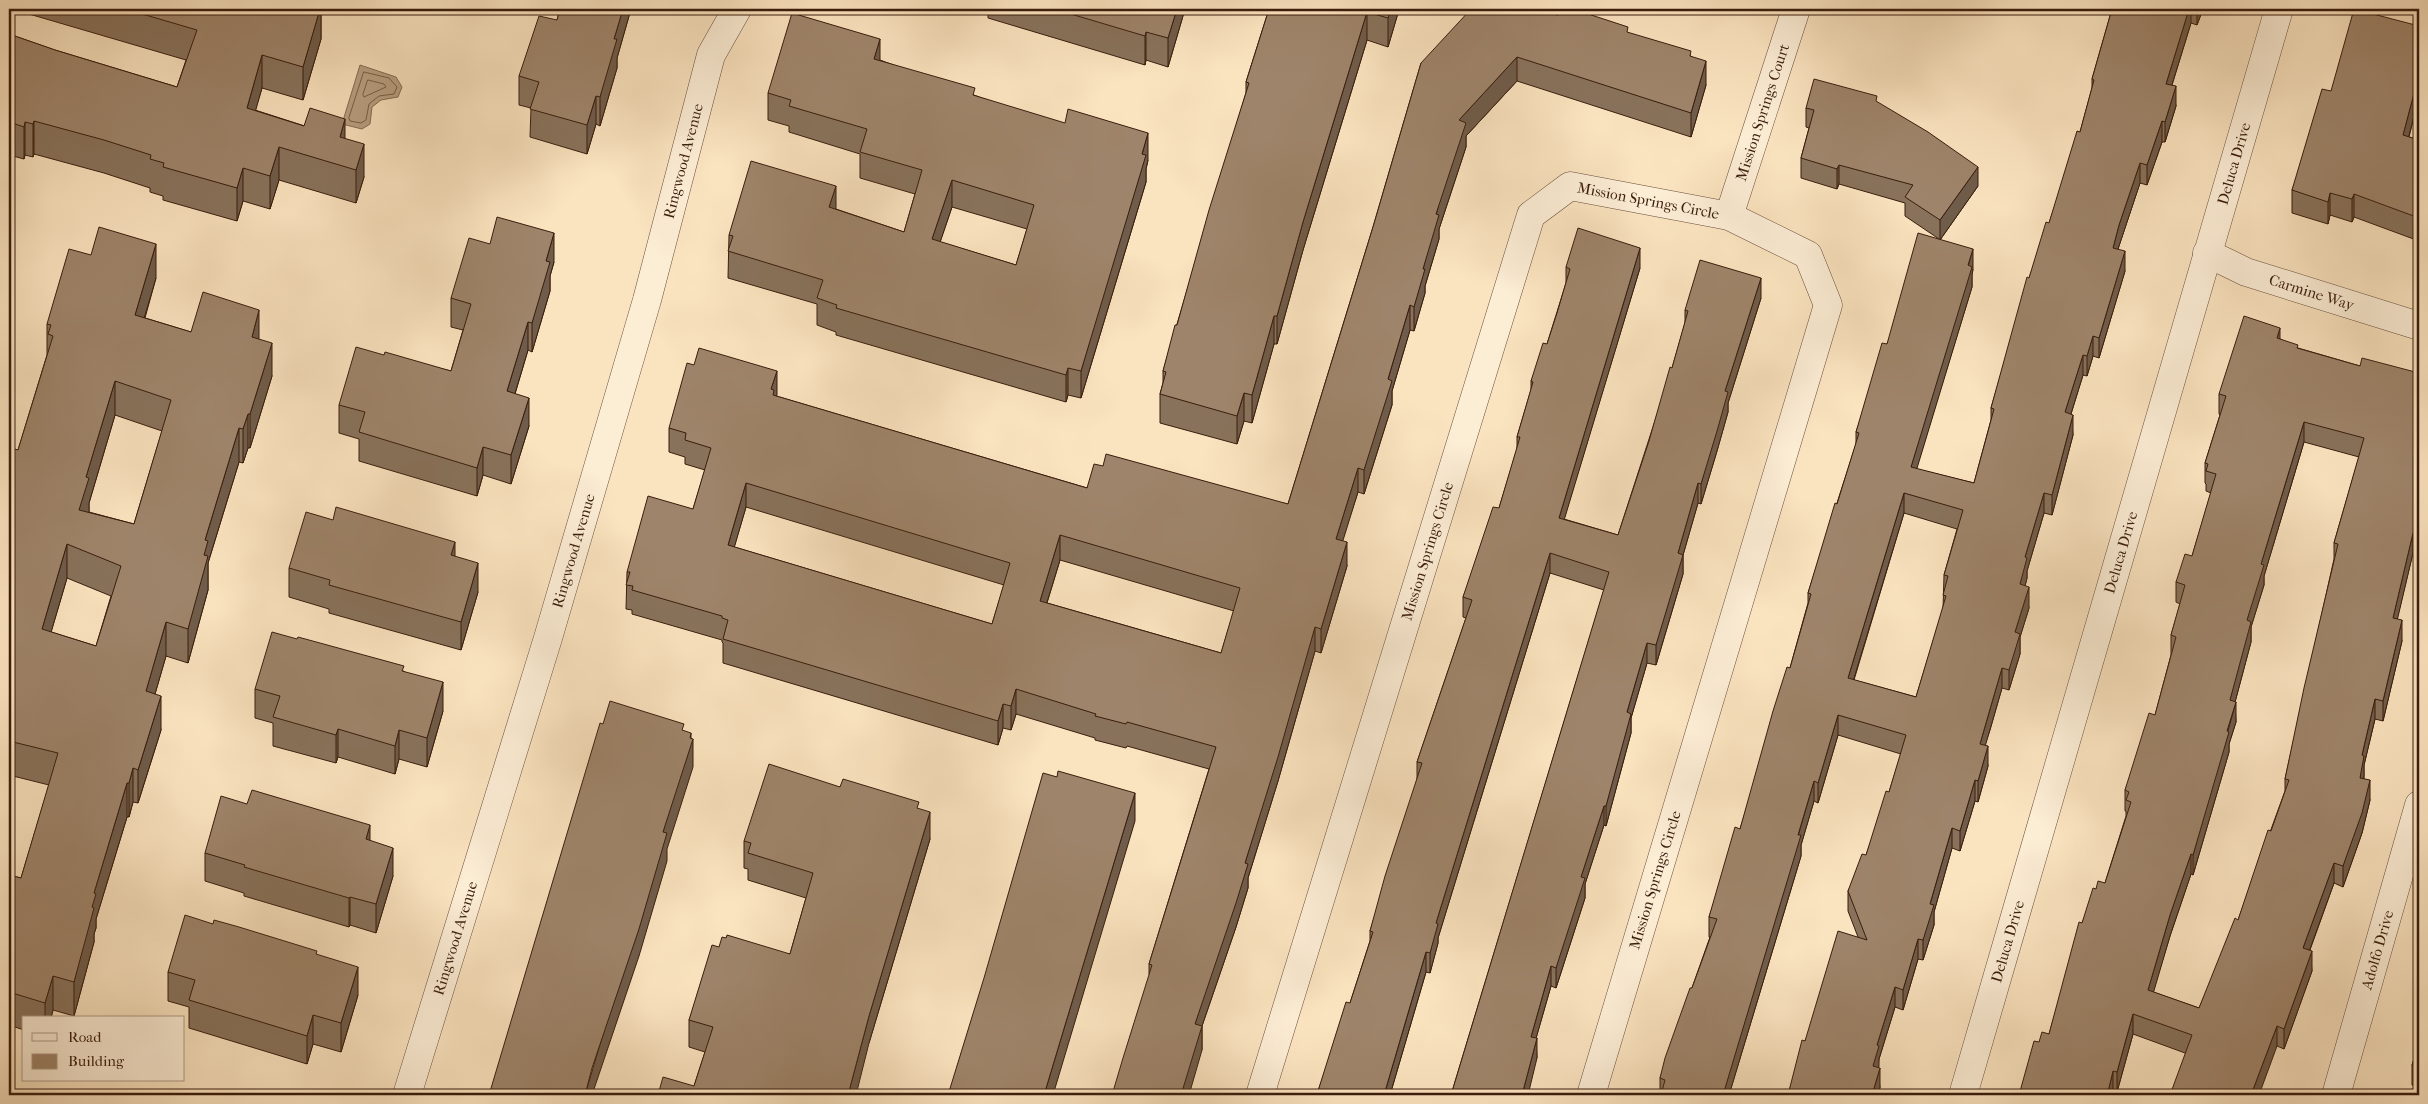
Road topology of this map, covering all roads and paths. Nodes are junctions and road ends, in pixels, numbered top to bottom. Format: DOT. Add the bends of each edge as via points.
graph roads {
  1 [pos="737,9"];
  2 [pos="1796,9"];
  3 [pos="2279,9"];
  4 [pos="1729,216"];
  5 [pos="2207,253"];
  6 [pos="2419,326"];
  7 [pos="2419,805"];
  8 [pos="407,1095"];
  9 [pos="1260,1095"];
  10 [pos="1591,1095"];
  11 [pos="1963,1095"];
  12 [pos="2336,1095"];
  1 -- 8 [label="street, Ringwood Avenue" via="711,55 648,300"];
  2 -- 4 [label="street, Mission Springs Court"];
  3 -- 5 [label="street, Deluca Drive"];
  4 -- 9 [label="street, Mission Springs Circle" via="1570,186 1531,215"];
  4 -- 10 [label="street, Mission Springs Circle" via="1808,255 1828,305"];
  5 -- 6 [label="street, Carmine Way" via="2246,272"];
  5 -- 11 [label="street, Deluca Drive"];
  7 -- 12 [label="street, Adolfo Drive"];
}
